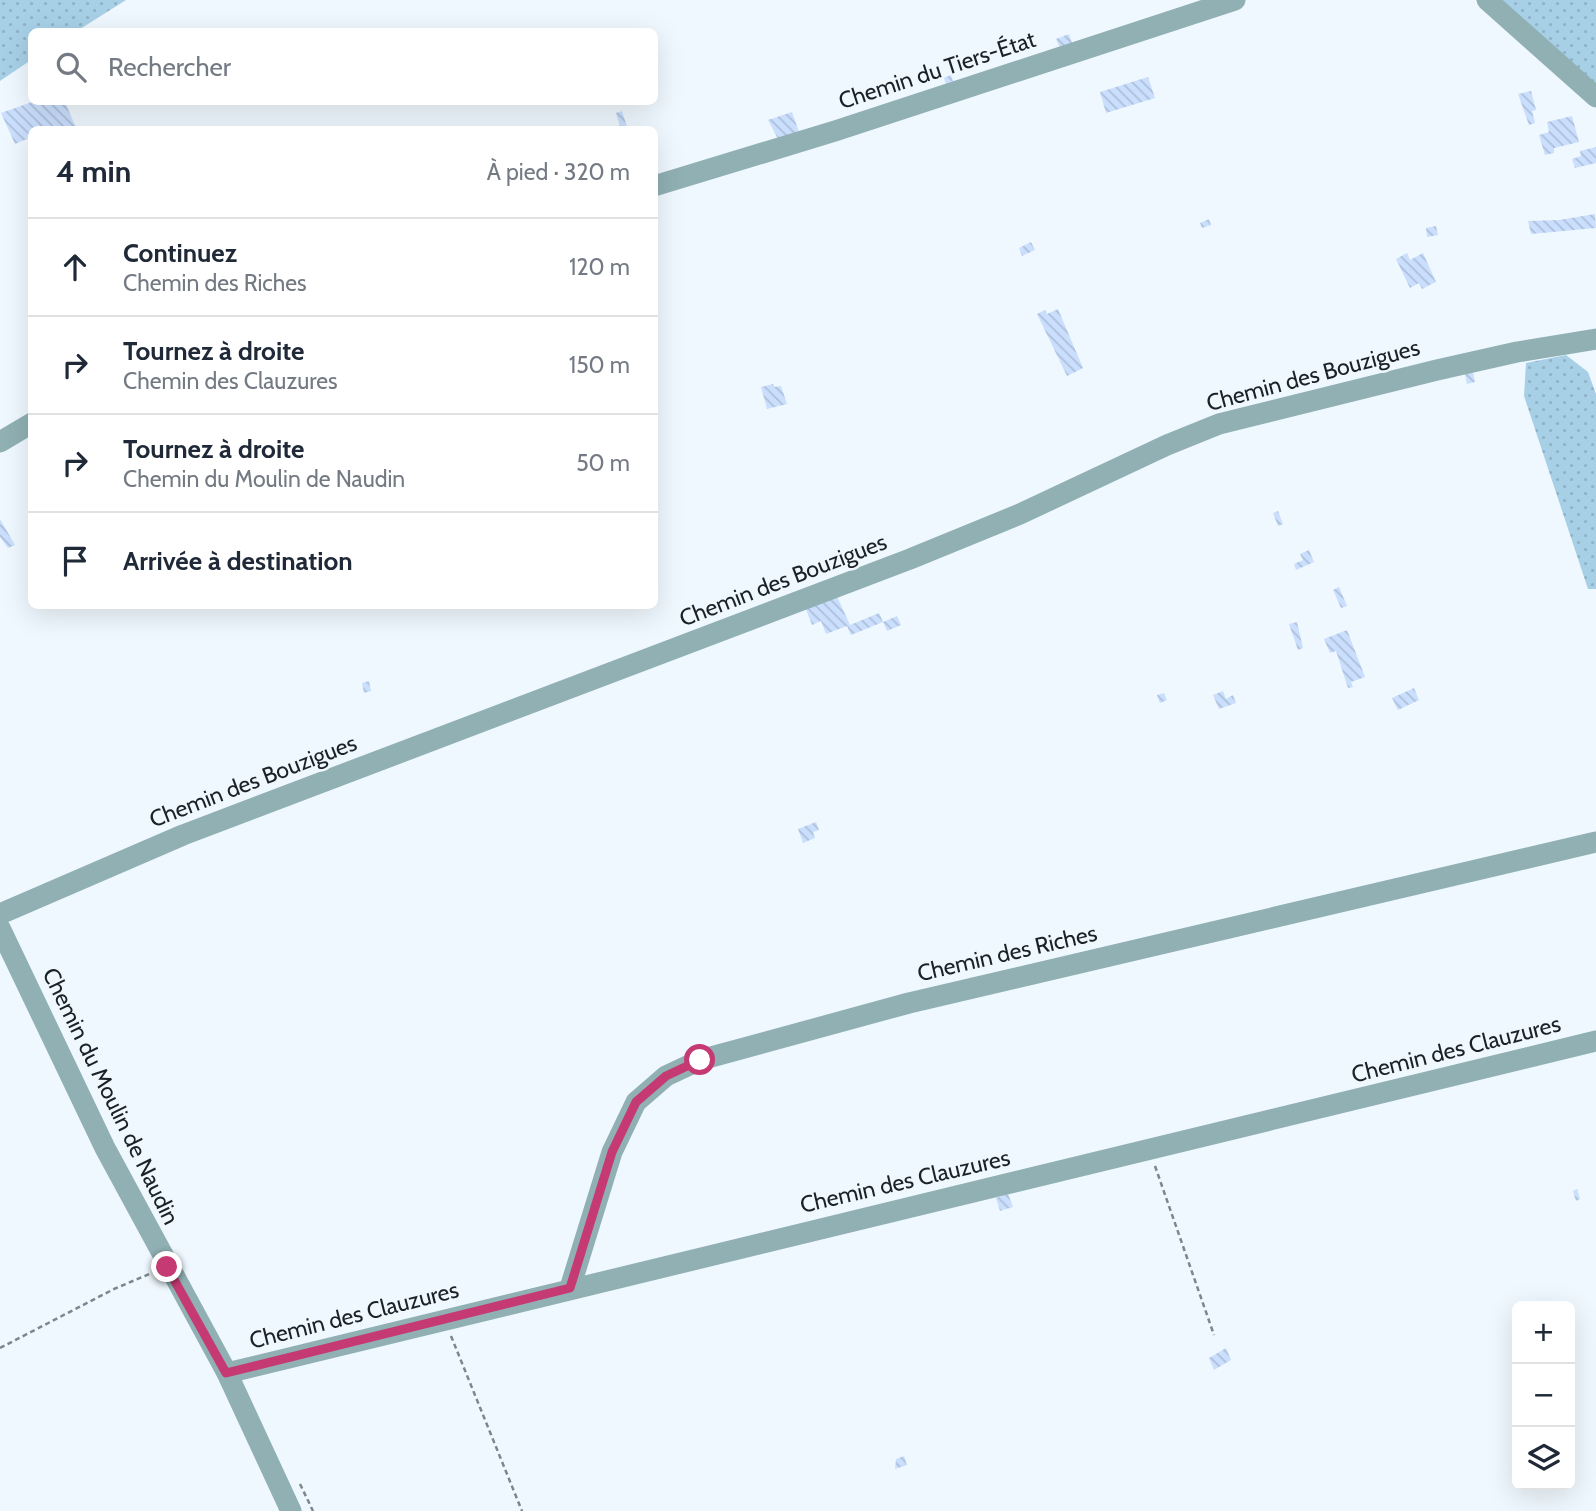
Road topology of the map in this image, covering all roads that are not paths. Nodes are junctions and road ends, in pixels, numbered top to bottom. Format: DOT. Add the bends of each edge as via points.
graph roads {
  1 [pos="1235,0"];
  2 [pos="1487,0"];
  3 [pos="1596,97"];
  4 [pos="658,185"];
  5 [pos="1596,339"];
  6 [pos="28,425"];
  7 [pos="0,442"];
  8 [pos="1596,842"];
  9 [pos="0,914"];
  10 [pos="0,928"];
  11 [pos="1596,1041"];
  12 [pos="570,1288"];
  13 [pos="226,1373"];
  14 [pos="291,1511"];
  1 -- 4 [label="street, Chemin du Tiers-État"];
  2 -- 3 [label="street"];
  5 -- 9 [label="street, Chemin des Bouzigues" via="1437,370 1219,424 910,559 183,835"];
  6 -- 7 [label="street"];
  8 -- 12 [label="street, Chemin des Riches" via="922,1000 700,1060 666,1076 636,1102 612,1152"];
  10 -- 13 [label="street, Chemin du Moulin de Naudin" via="105,1148"];
  11 -- 12 [label="street, Chemin des Clauzures"];
  12 -- 13 [label="street, Chemin des Clauzures"];
  13 -- 14 [label="street, Chemin du Moulin de Naudin"];
}
